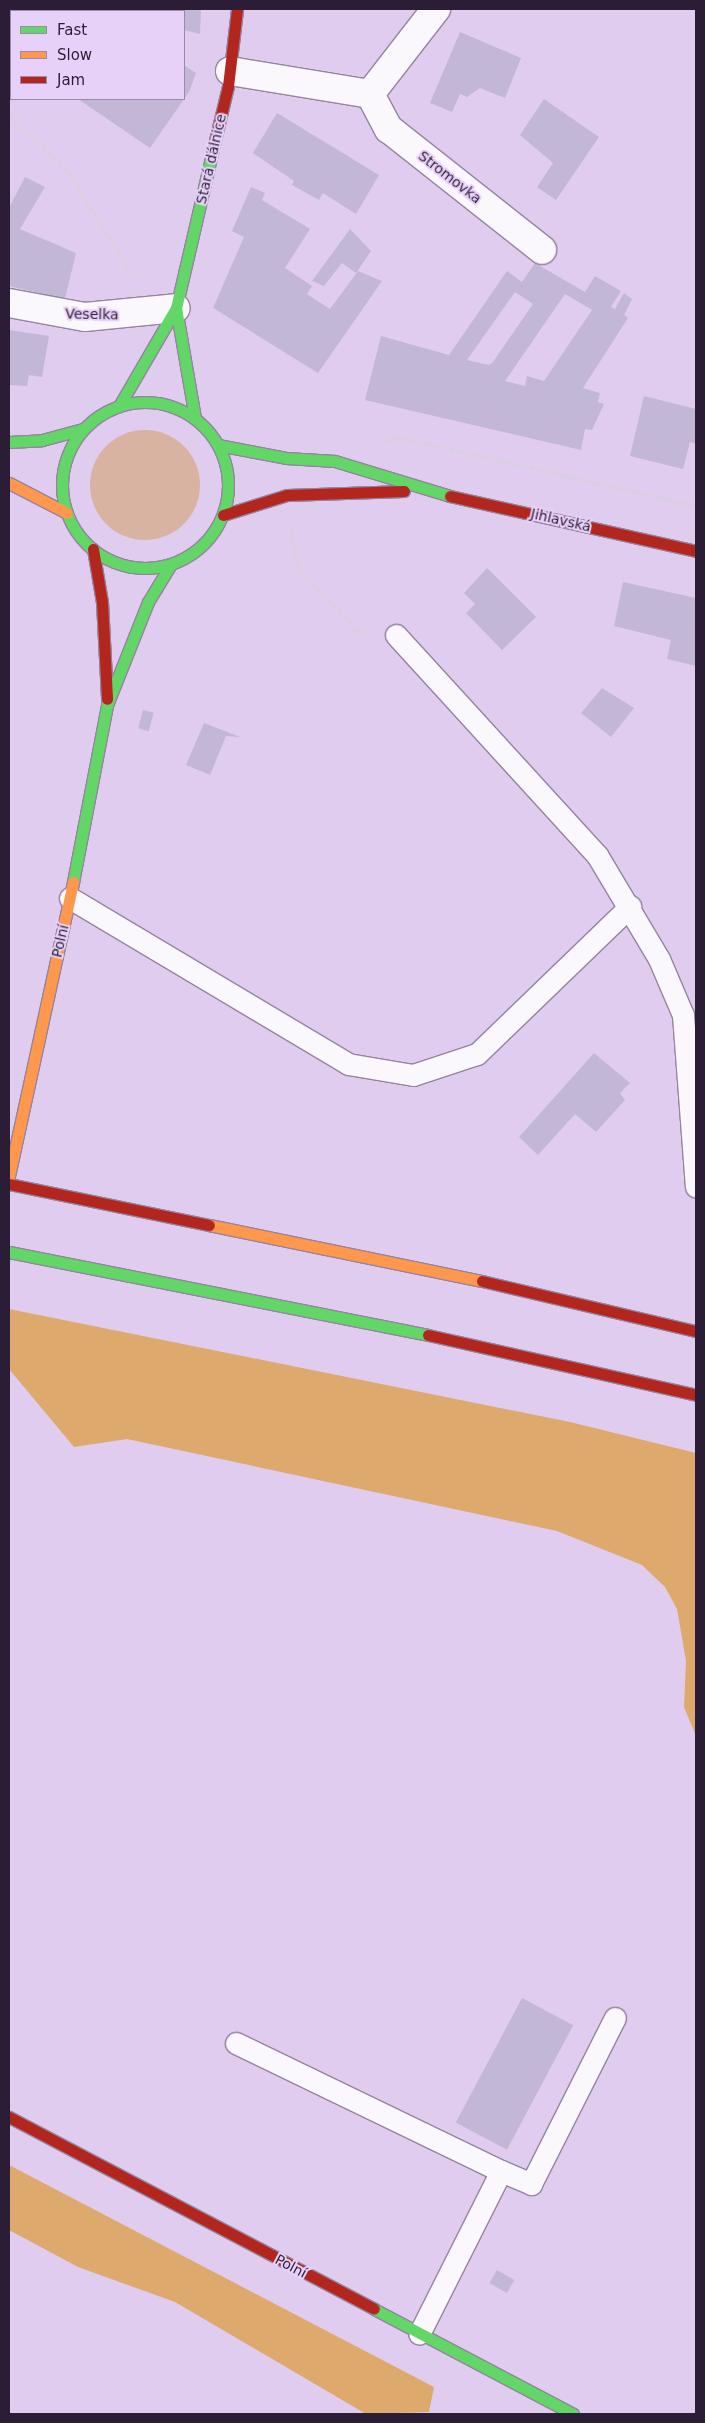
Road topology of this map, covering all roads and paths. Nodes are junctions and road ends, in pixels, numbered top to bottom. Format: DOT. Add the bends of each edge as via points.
graph roads {
  1 [pos="237,9"];
  2 [pos="436,9"];
  3 [pos="230,71"];
  4 [pos="370,94"];
  5 [pos="9,116"];
  6 [pos="542,250"];
  7 [pos="118,251"];
  8 [pos="9,303"];
  9 [pos="176,308"];
  10 [pos="119,406"];
  11 [pos="195,418"];
  12 [pos="84,429"];
  13 [pos="9,442"];
  14 [pos="382,443"];
  15 [pos="218,445"];
  16 [pos="9,483"];
  17 [pos="426,490"];
  18 [pos="696,506"];
  19 [pos="67,513"];
  20 [pos="223,515"];
  21 [pos="290,519"];
  22 [pos="93,549"];
  23 [pos="696,551"];
  24 [pos="171,564"];
  25 [pos="396,635"];
  26 [pos="107,705"];
  27 [pos="70,898"];
  28 [pos="630,906"];
  29 [pos="9,1176"];
  30 [pos="9,1184"];
  31 [pos="696,1187"];
  32 [pos="9,1252"];
  33 [pos="696,1331"];
  34 [pos="696,1396"];
  35 [pos="615,2018"];
  36 [pos="236,2043"];
  37 [pos="9,2117"];
  38 [pos="501,2171"];
  39 [pos="419,2334"];
  40 [pos="574,2414"];
  1 -- 3 [label="main road, Stará dálnice"];
  2 -- 4 [label="street"];
  3 -- 4 [label="street"];
  3 -- 9 [label="main road, Stará dálnice"];
  4 -- 6 [label="street, Stromovka" via="389,129"];
  5 -- 7 [label="path" via="70,174"];
  8 -- 9 [label="street, Veselka" via="94,317"];
  9 -- 10 [label="main road, Stará dálnice"];
  9 -- 11 [label="main road, Stará dálnice"];
  10 -- 11 [label="main road" via="146,402 172,406"];
  10 -- 12 [label="main road"];
  11 -- 15 [label="main road"];
  12 -- 13 [label="main road" via="42,440"];
  12 -- 19 [label="main road" via="64,469"];
  14 -- 18 [label="path" via="398,437"];
  15 -- 17 [label="main road, Jihlavská" via="286,458 335,461"];
  15 -- 20 [label="main road" via="227,468 228,492"];
  16 -- 19 [label="main road"];
  17 -- 20 [label="main road, Jihlavská" via="287,495"];
  17 -- 23 [label="main road, Jihlavská"];
  19 -- 22 [label="main road"];
  20 -- 24 [label="main road" via="210,537"];
  21 -- 25 [label="path" via="294,555 305,573 358,632"];
  22 -- 24 [label="main road" via="117,563 144,568"];
  22 -- 26 [label="main road, Polní" via="102,602"];
  24 -- 26 [label="main road, Polní" via="148,602"];
  25 -- 28 [label="lane" via="558,808 597,855"];
  26 -- 27 [label="main road, Polní"];
  27 -- 28 [label="lane" via="348,1064 412,1075 477,1054"];
  27 -- 29 [label="main road, Polní"];
  28 -- 31 [label="lane" via="683,1015"];
  30 -- 33 [label="main road"];
  32 -- 34 [label="main road" via="497,1349"];
  35 -- 38 [label="lane" via="531,2184"];
  36 -- 38 [label="lane"];
  37 -- 39 [label="main road, Polní"];
  38 -- 39 [label="lane"];
  39 -- 40 [label="main road, Polní"];
}
